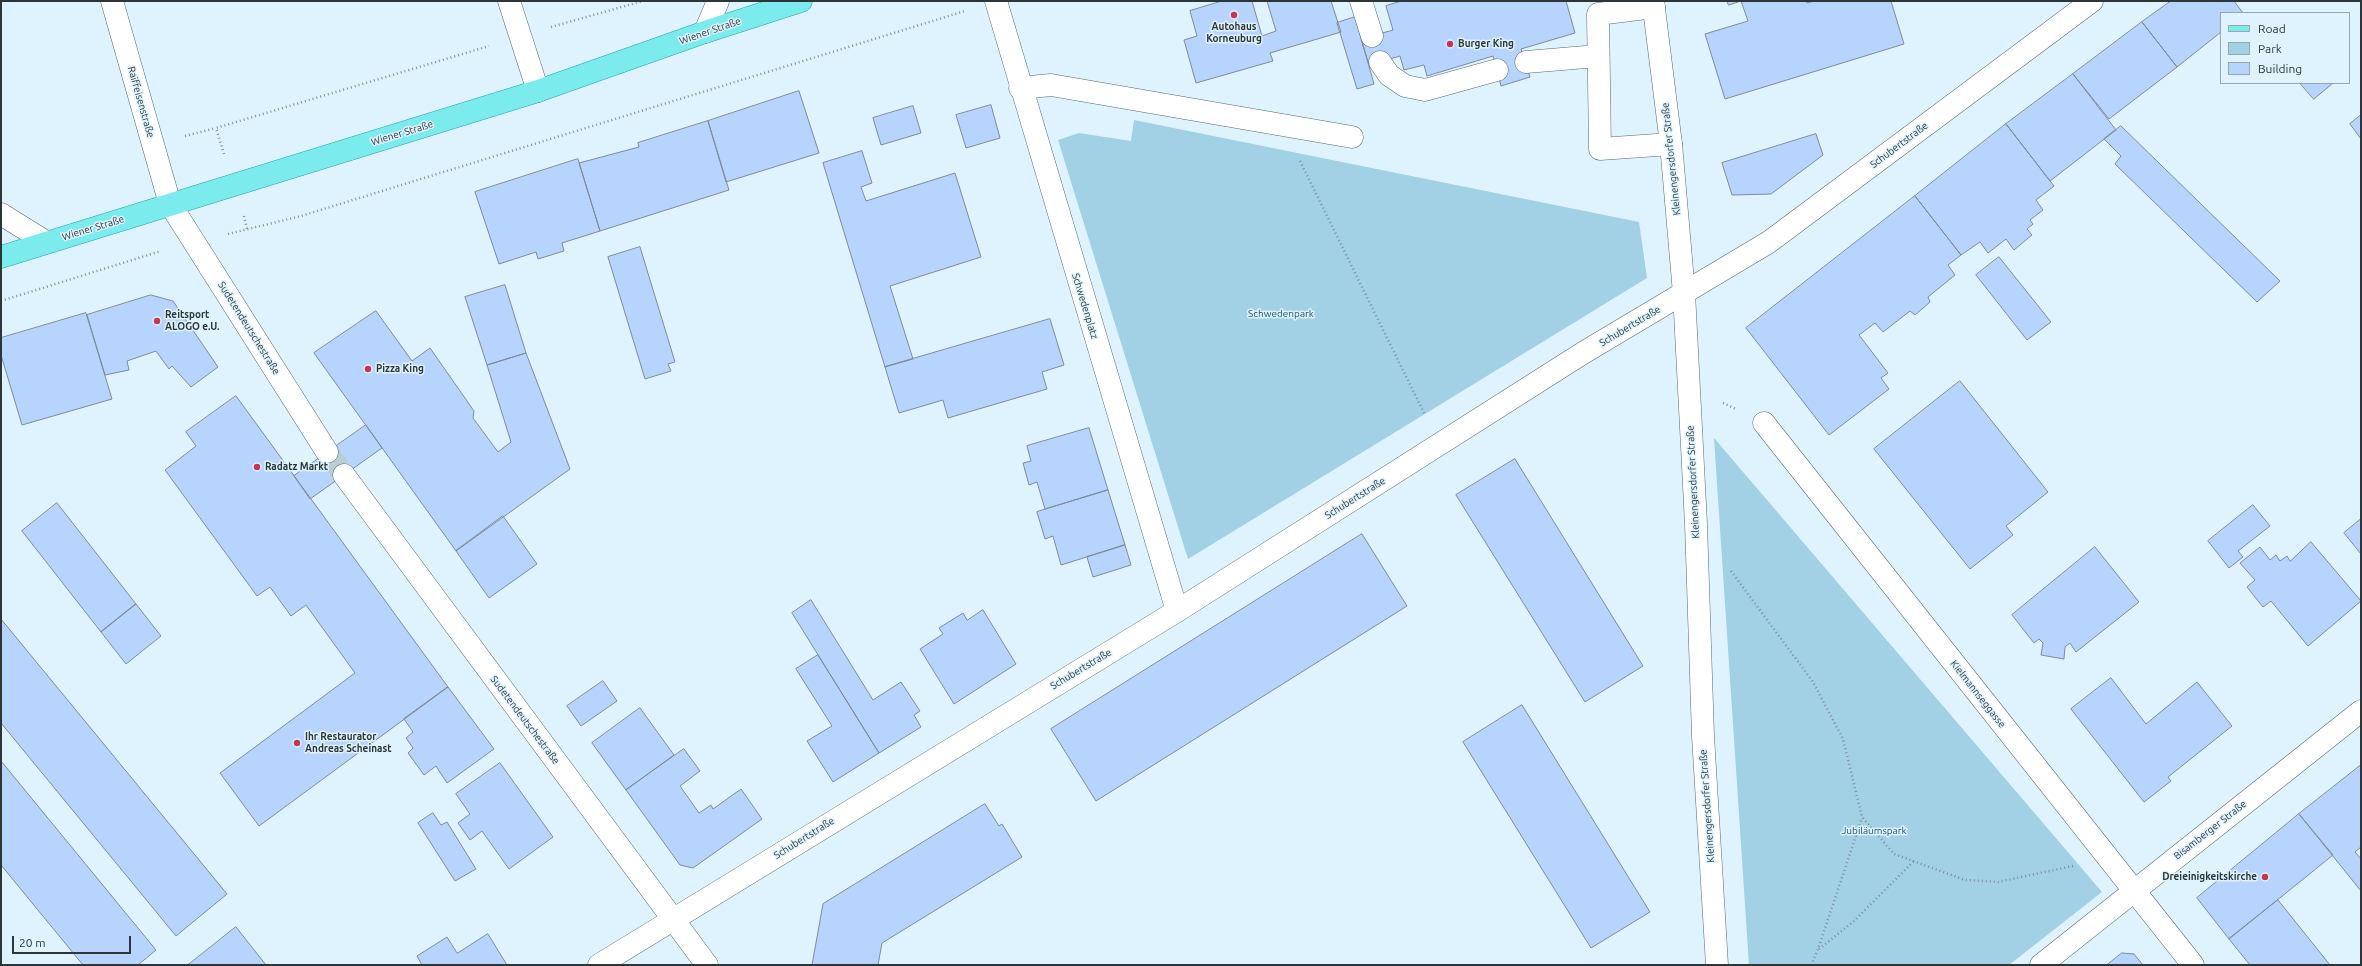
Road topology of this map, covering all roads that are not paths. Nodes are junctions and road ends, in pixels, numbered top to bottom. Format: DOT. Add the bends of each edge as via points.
graph roads {
  1 [pos="112,1"];
  2 [pos="509,1"];
  3 [pos="718,1"];
  4 [pos="801,1"];
  5 [pos="996,1"];
  6 [pos="1361,1"];
  7 [pos="2092,1"];
  8 [pos="1654,4"];
  9 [pos="705,32"];
  10 [pos="1372,36"];
  11 [pos="1598,56"];
  12 [pos="1380,62"];
  13 [pos="1526,62"];
  14 [pos="1497,70"];
  15 [pos="1020,88"];
  16 [pos="538,91"];
  17 [pos="1352,138"];
  18 [pos="1671,144"];
  19 [pos="170,204"];
  20 [pos="1,214"];
  21 [pos="46,242"];
  22 [pos="1,257"];
  23 [pos="1684,293"];
  24 [pos="1764,423"];
  25 [pos="327,452"];
  26 [pos="344,475"];
  27 [pos="1177,611"];
  28 [pos="2361,711"];
  29 [pos="2133,891"];
  30 [pos="673,919"];
  31 [pos="599,965"];
  32 [pos="707,965"];
  33 [pos="1717,965"];
  34 [pos="2041,965"];
  35 [pos="2193,965"];
  1 -- 19 [label="street, Raiffeisenstraße"];
  2 -- 16 [label="street"];
  3 -- 9 [label="street"];
  4 -- 9 [label="main road, Wiener Straße"];
  5 -- 15 [label="street, Schwedenplatz"];
  6 -- 10 [label="street"];
  7 -- 23 [label="street, Schubertstraße" via="1769,242"];
  8 -- 11 [label="street" via="1598,14"];
  8 -- 18 [label="street, Kleinengersdorfer Straße"];
  9 -- 16 [label="main road, Wiener Straße"];
  11 -- 13 [label="street"];
  11 -- 18 [label="street" via="1600,149"];
  12 -- 14 [label="street" via="1389,76 1400,83 1425,90"];
  15 -- 17 [label="street" via="1051,85"];
  15 -- 27 [label="street, Schwedenplatz"];
  16 -- 19 [label="main road, Wiener Straße"];
  18 -- 23 [label="street, Kleinengersdorfer Straße"];
  19 -- 21 [label="main road, Wiener Straße"];
  19 -- 25 [label="street, Sudetendeutschestraße"];
  20 -- 21 [label="street"];
  21 -- 22 [label="main road, Wiener Straße"];
  23 -- 27 [label="street, Schubertstraße"];
  23 -- 33 [label="street, Kleinengersdorfer Straße" via="1696,524 1703,744"];
  24 -- 29 [label="street, Kielmannseggasse"];
  26 -- 30 [label="street, Sudetendeutschestraße"];
  27 -- 30 [label="street, Schubertstraße"];
  28 -- 29 [label="street, Bisamberger Straße"];
  29 -- 34 [label="street, Bisamberger Straße"];
  29 -- 35 [label="street, Kielmannseggasse"];
  30 -- 31 [label="street, Schubertstraße"];
  30 -- 32 [label="street, Sudetendeutschestraße"];
}
